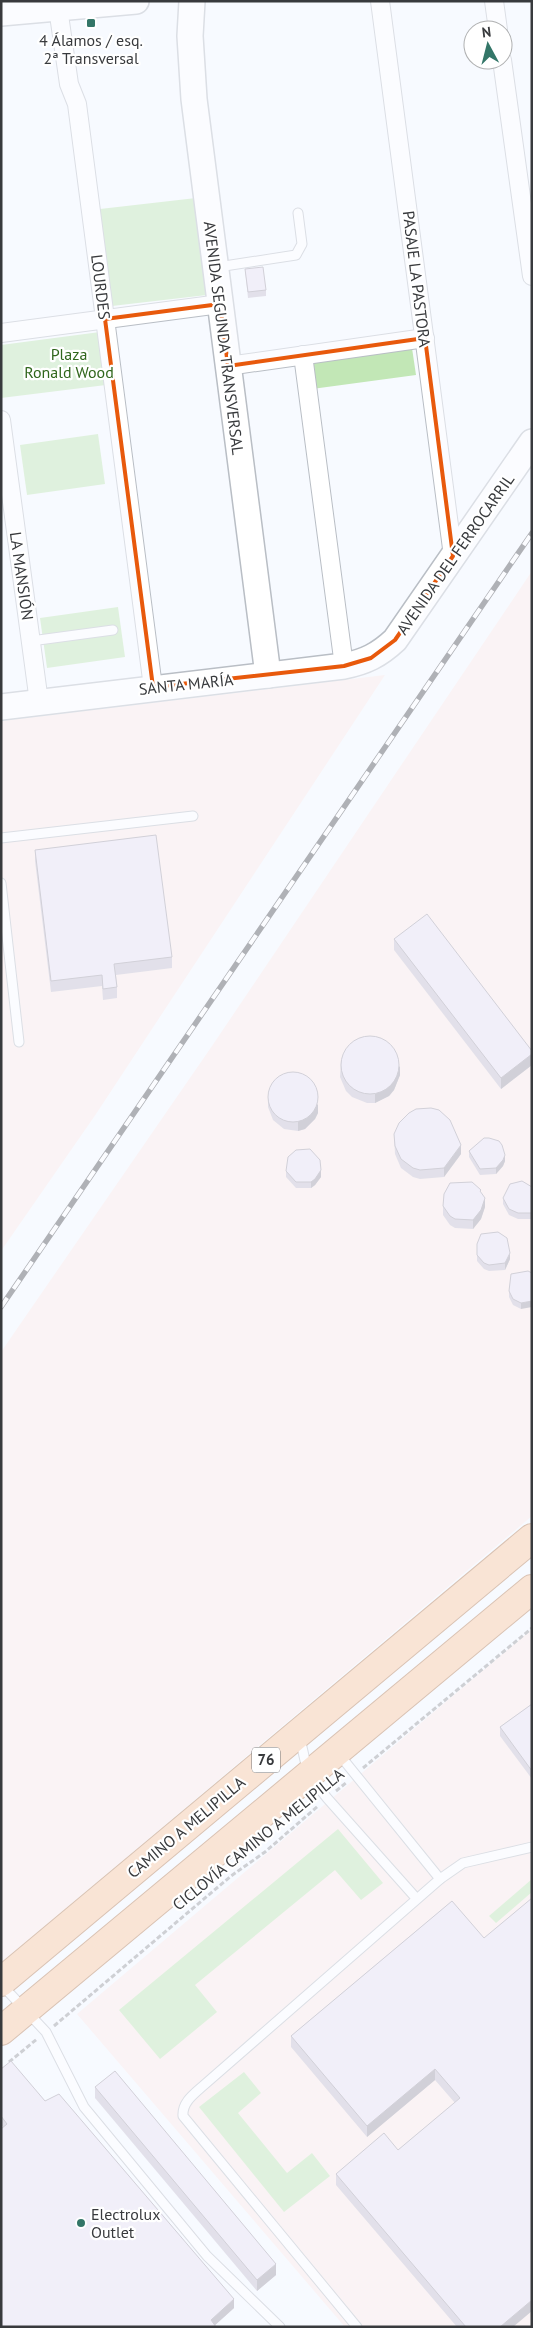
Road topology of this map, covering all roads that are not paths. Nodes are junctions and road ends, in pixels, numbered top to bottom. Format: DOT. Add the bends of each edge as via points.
graph roads {
  1 [pos="136,1"];
  2 [pos="192,1"];
  3 [pos="380,1"];
  4 [pos="494,1"];
  5 [pos="42,6"];
  6 [pos="1,13"];
  7 [pos="497,20"];
  8 [pos="504,70"];
  9 [pos="527,199"];
  10 [pos="298,213"];
  11 [pos="215,268"];
  12 [pos="532,276"];
  13 [pos="220,304"];
  14 [pos="106,319"];
  15 [pos="1,333"];
  16 [pos="425,338"];
  17 [pos="303,356"];
  18 [pos="228,366"];
  19 [pos="1,420"];
  20 [pos="532,442"];
  21 [pos="453,556"];
  22 [pos="113,630"];
  23 [pos="31,641"];
  24 [pos="371,658"];
  25 [pos="344,666"];
  26 [pos="268,675"];
  27 [pos="153,687"];
  28 [pos="39,702"];
  29 [pos="1,706"];
  30 [pos="193,816"];
  31 [pos="1,838"];
  32 [pos="1,883"];
  33 [pos="19,1042"];
  34 [pos="532,1538"];
  35 [pos="532,1588"];
  36 [pos="298,1733"];
  37 [pos="336,1751"];
  38 [pos="308,1774"];
  39 [pos="532,1847"];
  40 [pos="440,1879"];
  41 [pos="416,1898"];
  42 [pos="1,1983"];
  43 [pos="27,2009"];
  44 [pos="1,2030"];
  45 [pos="280,2327"];
  46 [pos="357,2327"];
  1 -- 5 [label="street"];
  2 -- 11 [label="street, AVENIDA SEGUNDA TRANSVERSAL" via="191,68"];
  3 -- 16 [label="street, PASAJE LA PASTORA"];
  4 -- 7 [label="street"];
  5 -- 6 [label="street"];
  5 -- 14 [label="street, LOURDES" via="77,104"];
  8 -- 9 [label="street"];
  9 -- 12 [label="street"];
  10 -- 11 [label="lane" via="302,248 296,255"];
  11 -- 13 [label="street, AVENIDA SEGUNDA TRANSVERSAL"];
  13 -- 14 [label="street"];
  13 -- 18 [label="street, AVENIDA SEGUNDA TRANSVERSAL"];
  14 -- 15 [label="street"];
  14 -- 27 [label="street, LOURDES"];
  16 -- 17 [label="street"];
  16 -- 21 [label="street, PASAJE LA PASTORA"];
  17 -- 18 [label="street"];
  17 -- 25 [label="street"];
  18 -- 26 [label="street, AVENIDA SEGUNDA TRANSVERSAL"];
  19 -- 23 [label="street, LA MANSIÓN"];
  20 -- 21 [label="street, AVENIDA DEL FERROCARRIL"];
  21 -- 24 [label="street, AVENIDA DEL FERROCARRIL" via="395,640"];
  22 -- 23 [label="lane"];
  23 -- 28 [label="street, LA MANSIÓN"];
  24 -- 25 [label="street, SANTA MARÍA"];
  25 -- 26 [label="street, SANTA MARÍA"];
  26 -- 27 [label="street, SANTA MARÍA"];
  27 -- 28 [label="street, SANTA MARÍA"];
  28 -- 29 [label="street, SANTA MARÍA"];
  30 -- 31 [label="lane"];
  32 -- 33 [label="lane"];
  34 -- 36 [label="main road, CAMINO A MELIPILLA / 76"];
  35 -- 37 [label="main road, 76"];
  36 -- 38 [label="lane"];
  36 -- 42 [label="main road, CAMINO A MELIPILLA / 76"];
  37 -- 38 [label="main road, 76"];
  37 -- 40 [label="lane"];
  38 -- 41 [label="lane"];
  38 -- 43 [label="main road, 76"];
  39 -- 40 [label="lane" via="463,1863"];
  40 -- 41 [label="lane"];
  41 -- 46 [label="lane" via="204,2086 183,2109 183,2116"];
  42 -- 43 [label="lane"];
  43 -- 44 [label="main road, 76"];
  43 -- 45 [label="lane" via="46,2032 84,2107 207,2256"];
}
